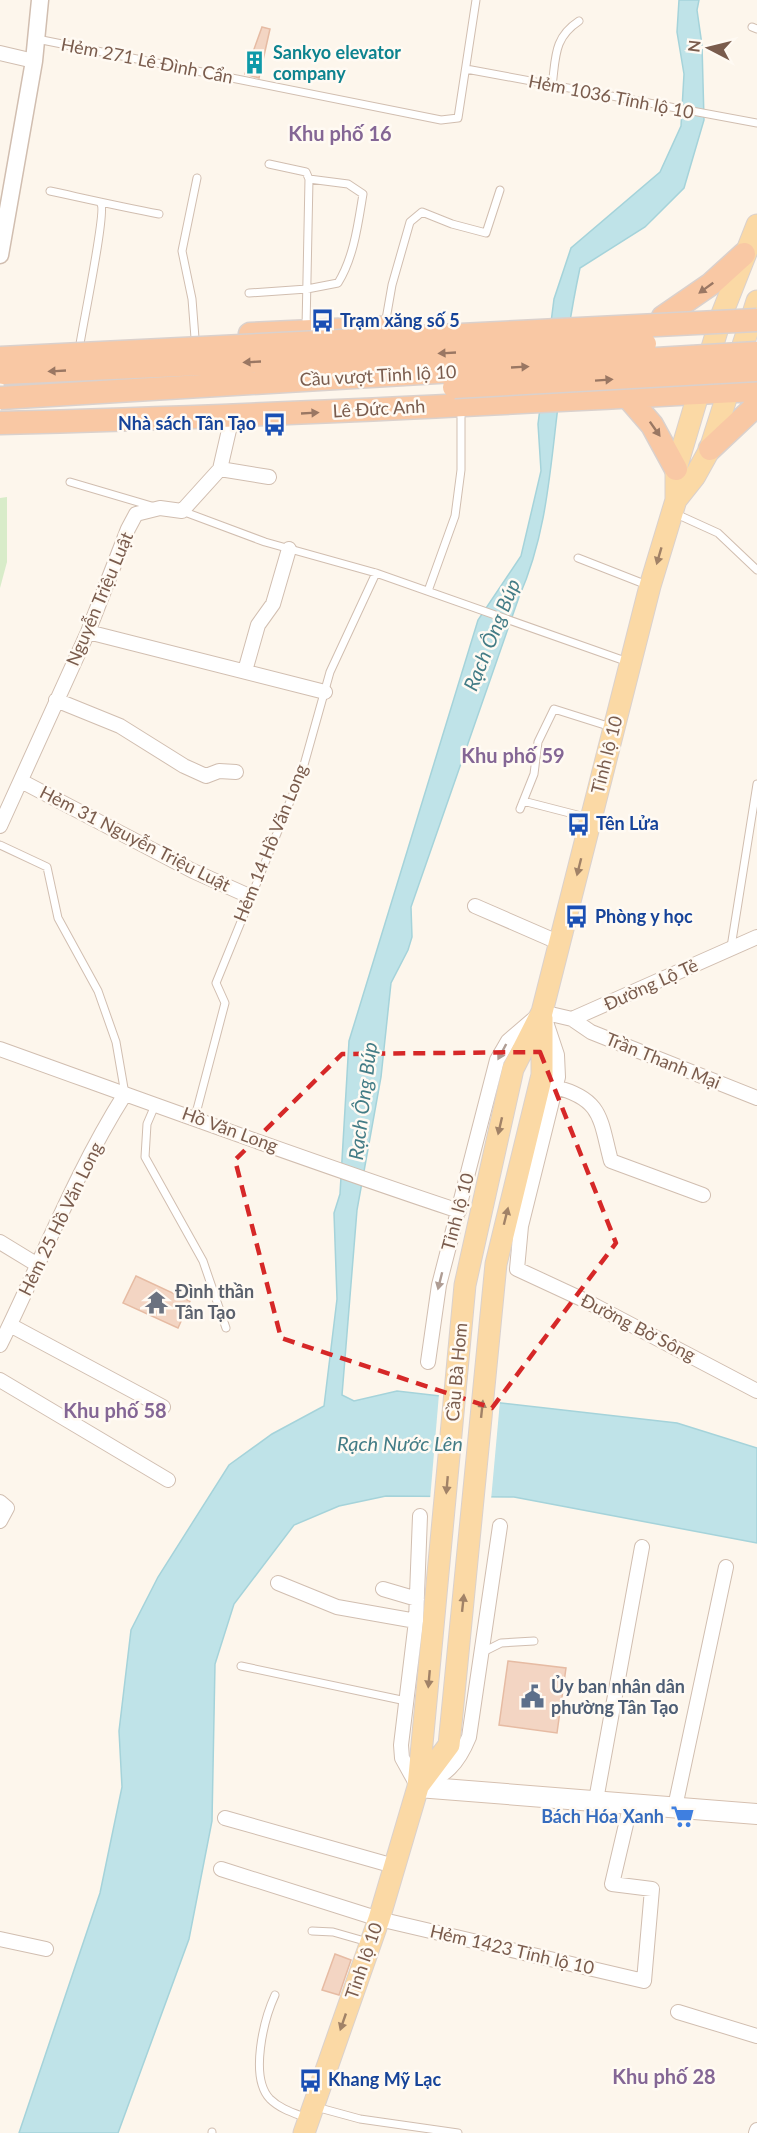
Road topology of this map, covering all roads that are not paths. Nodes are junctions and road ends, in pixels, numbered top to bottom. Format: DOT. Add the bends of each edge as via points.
graph roads {
  1 [pos="40,0"];
  2 [pos="476,0"];
  3 [pos="579,21"];
  4 [pos="37,39"];
  5 [pos="0,53"];
  6 [pos="34,61"];
  7 [pos="466,69"];
  8 [pos="552,86"];
  9 [pos="757,123"];
  10 [pos="269,164"];
  11 [pos="197,178"];
  12 [pos="309,179"];
  13 [pos="500,190"];
  14 [pos="50,191"];
  15 [pos="101,204"];
  16 [pos="159,214"];
  17 [pos="757,225"];
  18 [pos="744,254"];
  19 [pos="0,255"];
  20 [pos="308,289"];
  21 [pos="249,293"];
  22 [pos="756,311"];
  23 [pos="722,314"];
  24 [pos="663,317"];
  25 [pos="631,318"];
  26 [pos="467,324"];
  27 [pos="385,327"];
  28 [pos="306,331"];
  29 [pos="195,338"];
  30 [pos="757,339"];
  31 [pos="80,344"];
  32 [pos="0,349"];
  33 [pos="757,353"];
  34 [pos="0,358"];
  35 [pos="757,370"];
  36 [pos="0,373"];
  37 [pos="757,390"];
  38 [pos="728,392"];
  39 [pos="698,393"];
  40 [pos="626,395"];
  41 [pos="0,398"];
  42 [pos="461,405"];
  43 [pos="757,405"];
  44 [pos="0,408"];
  45 [pos="232,417"];
  46 [pos="0,423"];
  47 [pos="710,449"];
  48 [pos="676,469"];
  49 [pos="220,470"];
  50 [pos="269,477"];
  51 [pos="70,482"];
  52 [pos="674,506"];
  53 [pos="160,508"];
  54 [pos="182,512"];
  55 [pos="289,549"];
  56 [pos="578,558"];
  57 [pos="757,570"];
  58 [pos="376,573"];
  59 [pos="650,586"];
  60 [pos="428,591"];
  61 [pos="88,632"];
  62 [pos="630,663"];
  63 [pos="244,671"];
  64 [pos="326,692"];
  65 [pos="56,700"];
  66 [pos="614,728"];
  67 [pos="236,772"];
  68 [pos="21,781"];
  69 [pos="757,784"];
  70 [pos="523,801"];
  71 [pos="520,809"];
  72 [pos="591,819"];
  73 [pos="1,820"];
  74 [pos="0,845"];
  75 [pos="249,896"];
  76 [pos="476,906"];
  77 [pos="757,937"];
  78 [pos="560,943"];
  79 [pos="730,950"];
  80 [pos="542,1011"];
  81 [pos="572,1019"];
  82 [pos="0,1049"];
  83 [pos="513,1069"];
  84 [pos="549,1081"];
  85 [pos="125,1094"];
  86 [pos="757,1098"];
  87 [pos="156,1103"];
  88 [pos="195,1117"];
  89 [pos="703,1195"];
  90 [pos="459,1211"];
  91 [pos="0,1242"];
  92 [pos="36,1264"];
  93 [pos="517,1269"];
  94 [pos="10,1325"];
  95 [pos="226,1328"];
  96 [pos="0,1345"];
  97 [pos="428,1362"];
  98 [pos="0,1380"];
  99 [pos="757,1391"];
  100 [pos="163,1407"];
  101 [pos="168,1480"];
  102 [pos="0,1502"];
  103 [pos="420,1516"];
  104 [pos="0,1521"];
  105 [pos="500,1526"];
  106 [pos="642,1547"];
  107 [pos="726,1567"];
  108 [pos="279,1583"];
  109 [pos="382,1588"];
  110 [pos="417,1599"];
  111 [pos="416,1621"];
  112 [pos="534,1641"];
  113 [pos="480,1654"];
  114 [pos="241,1666"];
  115 [pos="406,1701"];
  116 [pos="450,1745"];
  117 [pos="422,1750"];
  118 [pos="418,1786"];
  119 [pos="596,1800"];
  120 [pos="631,1803"];
  121 [pos="675,1807"];
  122 [pos="757,1814"];
  123 [pos="225,1818"];
  124 [pos="394,1866"];
  125 [pos="221,1869"];
  126 [pos="379,1919"];
  127 [pos="312,1931"];
  128 [pos="0,1939"];
  129 [pos="371,1943"];
  130 [pos="46,1949"];
  131 [pos="275,1995"];
  132 [pos="678,2012"];
  133 [pos="757,2036"];
  134 [pos="309,2119"];
  135 [pos="431,2131"];
  136 [pos="458,2133"];
  1 -- 4 [label="street"];
  2 -- 7 [label="lane, Hẻm 271 Lê Đình Cẩn"];
  3 -- 8 [label="lane" via="564,31 557,48"];
  4 -- 6 [label="street"];
  4 -- 7 [label="lane, Hẻm 271 Lê Đình Cẩn" via="441,120 458,118"];
  5 -- 6 [label="street"];
  6 -- 19 [label="street"];
  7 -- 8 [label="lane, Hẻm 1036 Tỉnh lộ 10"];
  8 -- 9 [label="lane, Hẻm 1036 Tỉnh lộ 10"];
  10 -- 12 [label="lane" via="300,169"];
  11 -- 29 [label="lane" via="182,251"];
  12 -- 20 [label="lane"];
  12 -- 20 [label="lane" via="348,184 363,194 346,271 339,283"];
  13 -- 27 [label="lane" via="486,232 422,212 410,222"];
  14 -- 15 [label="lane"];
  15 -- 16 [label="lane"];
  15 -- 31 [label="lane" via="101,232"];
  17 -- 18 [label="main road, Tỉnh lộ 10"];
  18 -- 23 [label="main road, Tỉnh lộ 10"];
  18 -- 24 [label="highway, one-way" via="711,284"];
  20 -- 21 [label="lane"];
  20 -- 28 [label="lane"];
  22 -- 23 [label="highway"];
  22 -- 34 [label="highway, Cầu vượt Tỉnh lộ 10, bridge"];
  22 -- 38 [label="main road, Tỉnh lộ 10"];
  23 -- 24 [label="highway"];
  23 -- 39 [label="main road, Tỉnh lộ 10"];
  24 -- 25 [label="highway"];
  25 -- 26 [label="highway"];
  25 -- 40 [label="highway" via="638,359"];
  26 -- 27 [label="highway"];
  26 -- 42 [label="highway" via="465,331 475,356 473,381"];
  27 -- 28 [label="highway"];
  28 -- 29 [label="highway"];
  29 -- 31 [label="highway"];
  30 -- 36 [label="highway, Cầu vượt Tỉnh lộ 10, one-way, bridge"];
  31 -- 32 [label="highway"];
  41 -- 33 [label="highway, Cầu vượt Tỉnh lộ 10, one-way, bridge"];
  44 -- 35 [label="highway, Cầu vượt Tỉnh lộ 10, one-way, bridge"];
  37 -- 38 [label="highway, Lê Đức Anh"];
  38 -- 39 [label="highway, Lê Đức Anh"];
  38 -- 47 [label="main road, Tỉnh lộ 10"];
  39 -- 40 [label="highway, Lê Đức Anh"];
  39 -- 48 [label="main road, Tỉnh lộ 10"];
  40 -- 42 [label="highway, Lê Đức Anh"];
  40 -- 48 [label="highway, one-way" via="652,425"];
  45 -- 42 [label="highway, Lê Đức Anh, one-way"];
  42 -- 60 [label="lane" via="461,470 455,516"];
  43 -- 47 [label="highway"];
  45 -- 46 [label="highway, Lê Đức Anh"];
  45 -- 49 [label="street"];
  47 -- 52 [label="main road, Tỉnh lộ 10"];
  48 -- 52 [label="main road, Tỉnh lộ 10"];
  49 -- 50 [label="street"];
  49 -- 54 [label="street"];
  51 -- 53 [label="lane"];
  52 -- 57 [label="lane" via="718,533"];
  52 -- 59 [label="main road, Tỉnh lộ 10, one-way"];
  53 -- 54 [label="street"];
  53 -- 61 [label="street, Nguyễn Triệu Luật" via="136,514"];
  54 -- 55 [label="lane"];
  55 -- 58 [label="lane"];
  55 -- 63 [label="street" via="273,604 258,624"];
  56 -- 59 [label="lane"];
  58 -- 60 [label="lane"];
  58 -- 64 [label="lane, Hẻm 14 Hồ Văn Long" via="330,672"];
  59 -- 62 [label="main road, Tỉnh lộ 10"];
  60 -- 62 [label="lane"];
  61 -- 63 [label="street"];
  61 -- 65 [label="street, Nguyễn Triệu Luật"];
  62 -- 66 [label="main road, Tỉnh lộ 10"];
  63 -- 64 [label="street"];
  64 -- 75 [label="lane, Hẻm 14 Hồ Văn Long" via="302,772"];
  65 -- 67 [label="street" via="120,726 206,776 219,771"];
  65 -- 68 [label="street, Nguyễn Triệu Luật"];
  66 -- 70 [label="lane" via="554,709 538,742 534,774"];
  66 -- 72 [label="main road, Tỉnh lộ 10"];
  68 -- 73 [label="street, Nguyễn Triệu Luật"];
  68 -- 75 [label="street, Hẻm 31 Nguyễn Triệu Luật"];
  69 -- 79 [label="lane"];
  70 -- 71 [label="lane"];
  70 -- 72 [label="lane"];
  72 -- 78 [label="main road, Tỉnh lộ 10, one-way"];
  74 -- 85 [label="lane" via="48,867 58,918 102,1001 116,1042"];
  75 -- 88 [label="lane, Hẻm 14 Hồ Văn Long" via="216,983 225,1003"];
  76 -- 78 [label="street"];
  77 -- 79 [label="street, Đường Lộ Tẻ"];
  78 -- 80 [label="main road, Tỉnh lộ 10"];
  79 -- 81 [label="street, Đường Lộ Tẻ"];
  80 -- 81 [label="street"];
  80 -- 83 [label="main road, Tỉnh lộ 10"];
  80 -- 84 [label="main road, Tỉnh lộ 10"];
  80 -- 90 [label="street, Tỉnh lộ 10, one-way" via="508,1041 497,1060"];
  81 -- 86 [label="street, Trần Thanh Mại" via="591,1032"];
  82 -- 85 [label="street, Hồ Văn Long"];
  83 -- 117 [label="main road, Cầu Bà Hom, one-way" via="465,1285"];
  84 -- 89 [label="street" via="576,1092 597,1109 611,1161"];
  84 -- 93 [label="street, Tỉnh lộ 10" via="521,1226"];
  116 -- 84 [label="main road, Cầu Bà Hom, one-way" via="496,1264"];
  85 -- 87 [label="street, Hồ Văn Long"];
  85 -- 92 [label="street, Hẻm 25 Hồ Văn Long"];
  87 -- 88 [label="street, Hồ Văn Long"];
  87 -- 95 [label="lane" via="147,1124 145,1157 203,1261"];
  88 -- 90 [label="street, Hồ Văn Long"];
  90 -- 97 [label="street, Tỉnh lộ 10, one-way" via="437,1291"];
  91 -- 92 [label="street"];
  92 -- 94 [label="street, Hẻm 25 Hồ Văn Long"];
  93 -- 99 [label="street, Đường Bờ Sông"];
  94 -- 96 [label="street, Hẻm 25 Hồ Văn Long"];
  94 -- 100 [label="street"];
  98 -- 101 [label="street"];
  102 -- 104 [label="street" via="7,1508"];
  103 -- 110 [label="street"];
  105 -- 113 [label="street"];
  106 -- 119 [label="street"];
  107 -- 121 [label="street"];
  108 -- 111 [label="street" via="337,1607"];
  109 -- 110 [label="street"];
  110 -- 111 [label="street"];
  111 -- 115 [label="street"];
  112 -- 113 [label="lane" via="501,1642"];
  113 -- 118 [label="street" via="469,1737 462,1755 438,1779"];
  114 -- 115 [label="lane"];
  115 -- 118 [label="street" via="402,1758"];
  116 -- 118 [label="main road, Tỉnh lộ 10"];
  117 -- 118 [label="main road, Tỉnh lộ 10"];
  118 -- 119 [label="main road"];
  118 -- 124 [label="main road, Tỉnh lộ 10"];
  119 -- 120 [label="main road"];
  120 -- 121 [label="main road"];
  120 -- 126 [label="street, Hẻm 1423 Tỉnh lộ 10" via="612,1884 652,1889 644,1981"];
  121 -- 122 [label="main road"];
  123 -- 124 [label="street"];
  124 -- 126 [label="main road, Tỉnh lộ 10"];
  125 -- 126 [label="street, Hẻm 1423 Tỉnh lộ 10"];
  126 -- 129 [label="main road, Tỉnh lộ 10"];
  127 -- 129 [label="lane" via="333,1932"];
  128 -- 130 [label="street"];
  129 -- 134 [label="main road, Tỉnh lộ 10, one-way"];
  131 -- 134 [label="lane" via="262,2039 262,2088 285,2110"];
  132 -- 133 [label="street"];
  134 -- 135 [label="lane" via="360,2119"];
  135 -- 136 [label="lane"];
}
